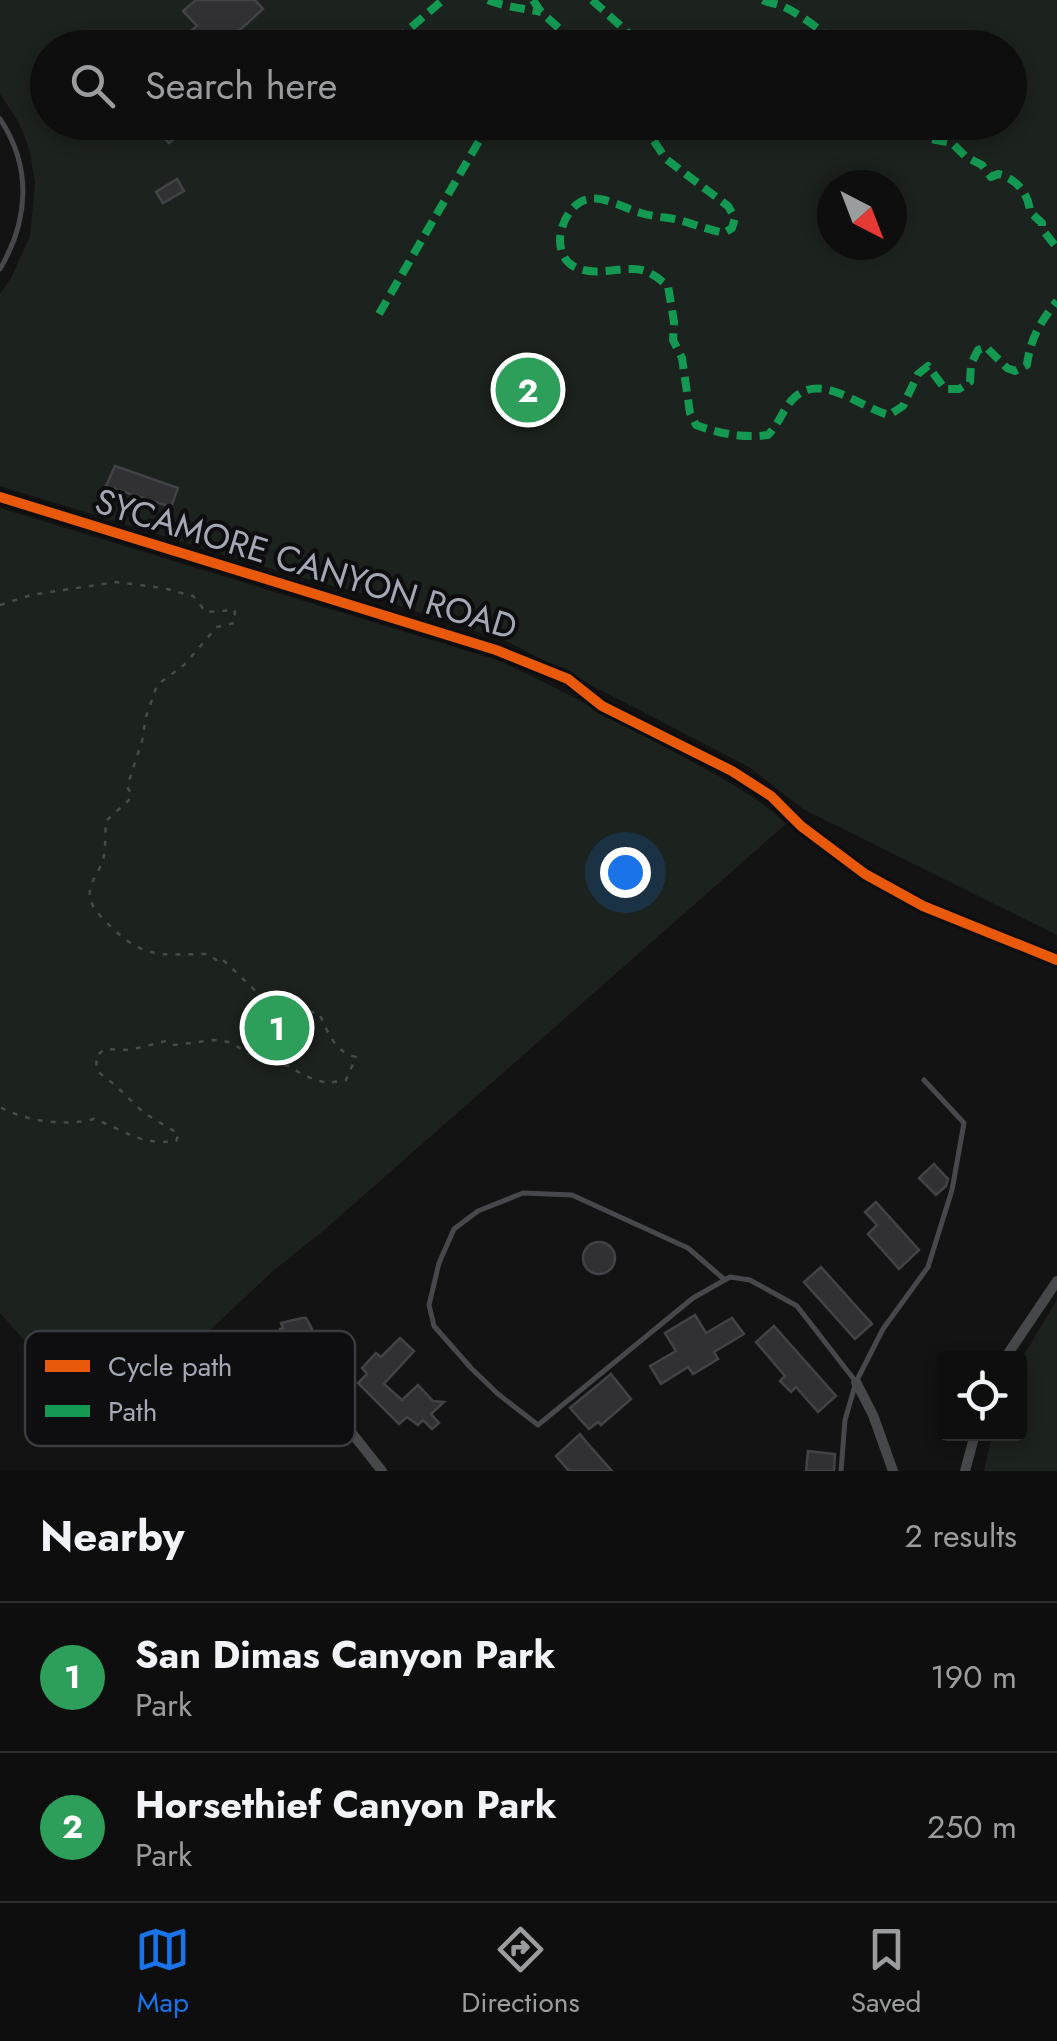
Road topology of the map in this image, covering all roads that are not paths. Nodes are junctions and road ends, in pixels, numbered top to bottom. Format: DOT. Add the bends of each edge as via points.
graph roads {
  1 [pos="0,119"];
  2 [pos="0,269"];
  3 [pos="0,498"];
  4 [pos="1057,960"];
  5 [pos="924,1080"];
  6 [pos="724,1280"];
  7 [pos="1057,1282"];
  8 [pos="1009,1351"];
  9 [pos="856,1382"];
  10 [pos="355,1437"];
  11 [pos="973,1441"];
  12 [pos="382,1471"];
  13 [pos="841,1471"];
  14 [pos="893,1471"];
  15 [pos="966,1471"];
  1 -- 2 [label="lane" via="24,186 22,219"];
  3 -- 4 [label="street, SYCAMORE CANYON ROAD" via="496,650 568,679 602,706 771,796 865,874 923,906"];
  5 -- 9 [label="lane" via="964,1123 952,1190 928,1267"];
  6 -- 6 [label="lane" via="538,1425 471,1368 434,1326 429,1305 454,1229 522,1193 572,1195 688,1248"];
  6 -- 9 [label="lane" via="750,1280 798,1306"];
  7 -- 8 [label="street"];
  9 -- 13 [label="lane"];
  9 -- 14 [label="street"];
  10 -- 12 [label="street"];
  11 -- 15 [label="street"];
}
